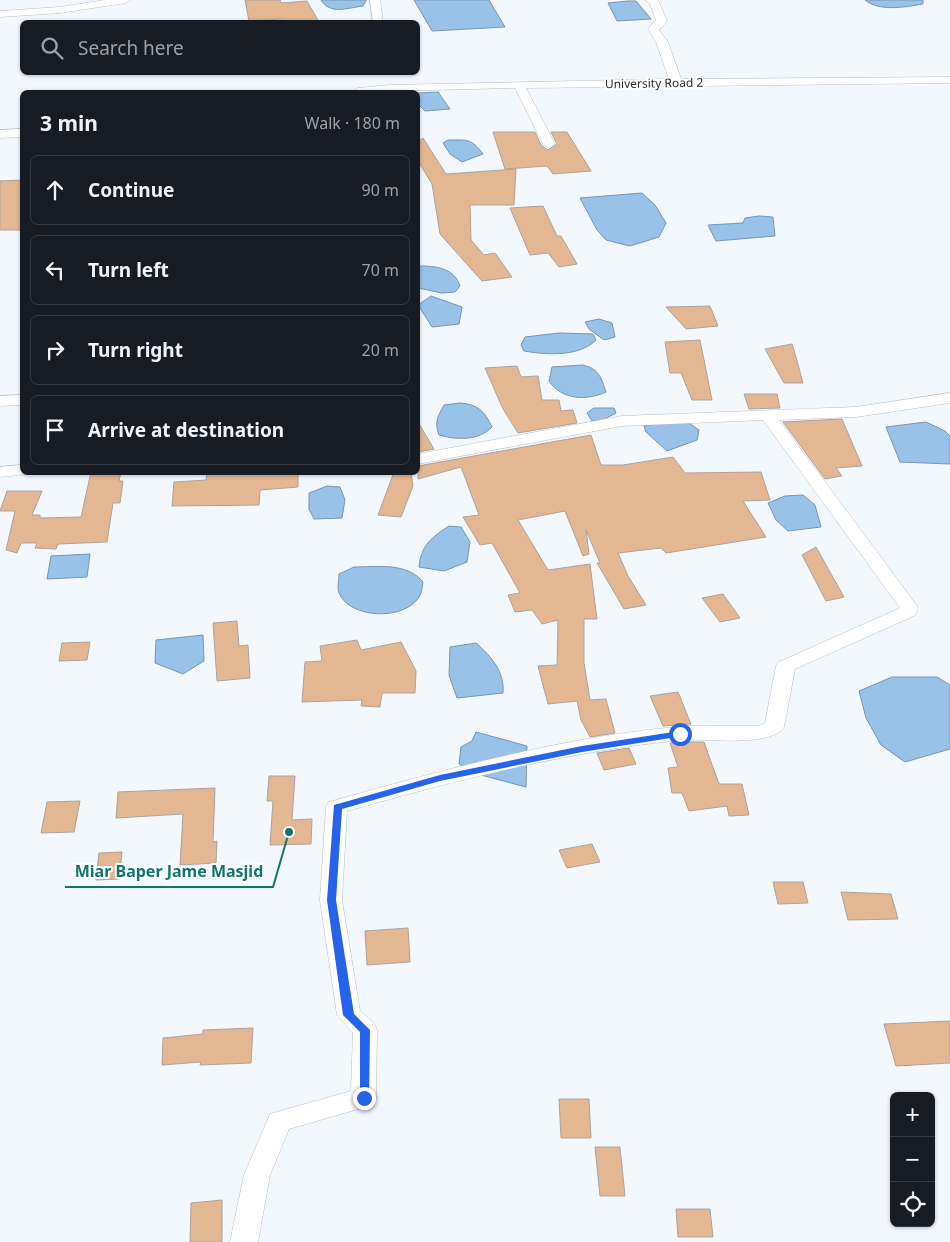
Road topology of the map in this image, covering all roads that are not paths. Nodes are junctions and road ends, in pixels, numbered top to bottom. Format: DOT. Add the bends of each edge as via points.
graph roads {
  1 [pos="126,0"];
  2 [pos="375,0"];
  3 [pos="650,0"];
  4 [pos="0,14"];
  5 [pos="378,20"];
  6 [pos="404,75"];
  7 [pos="950,80"];
  8 [pos="676,82"];
  9 [pos="519,85"];
  10 [pos="408,88"];
  11 [pos="383,90"];
  12 [pos="20,133"];
  13 [pos="0,134"];
  14 [pos="549,144"];
  15 [pos="950,398"];
  16 [pos="20,400"];
  17 [pos="0,401"];
  18 [pos="768,416"];
  19 [pos="420,459"];
  20 [pos="20,470"];
  21 [pos="0,472"];
  22 [pos="244,1242"];
  1 -- 4 [label="street" via="60,10"];
  2 -- 5 [label="street"];
  3 -- 8 [label="street" via="662,21 652,29 662,42"];
  6 -- 10 [label="street"];
  7 -- 8 [label="street, University Road 2"];
  8 -- 9 [label="street, University Road 2"];
  9 -- 10 [label="street, University Road 2"];
  9 -- 14 [label="street"];
  10 -- 11 [label="street, University Road 2"];
  12 -- 13 [label="street"];
  15 -- 18 [label="street" via="856,412"];
  16 -- 17 [label="street"];
  18 -- 19 [label="street" via="622,421"];
  18 -- 22 [label="street" via="909,607 909,612 786,666 774,727 770,731 680,734 582,749 440,778 337,807 331,900 349,1015 365,1030 364,1098 279,1121 257,1175"];
  20 -- 21 [label="street"];
}
